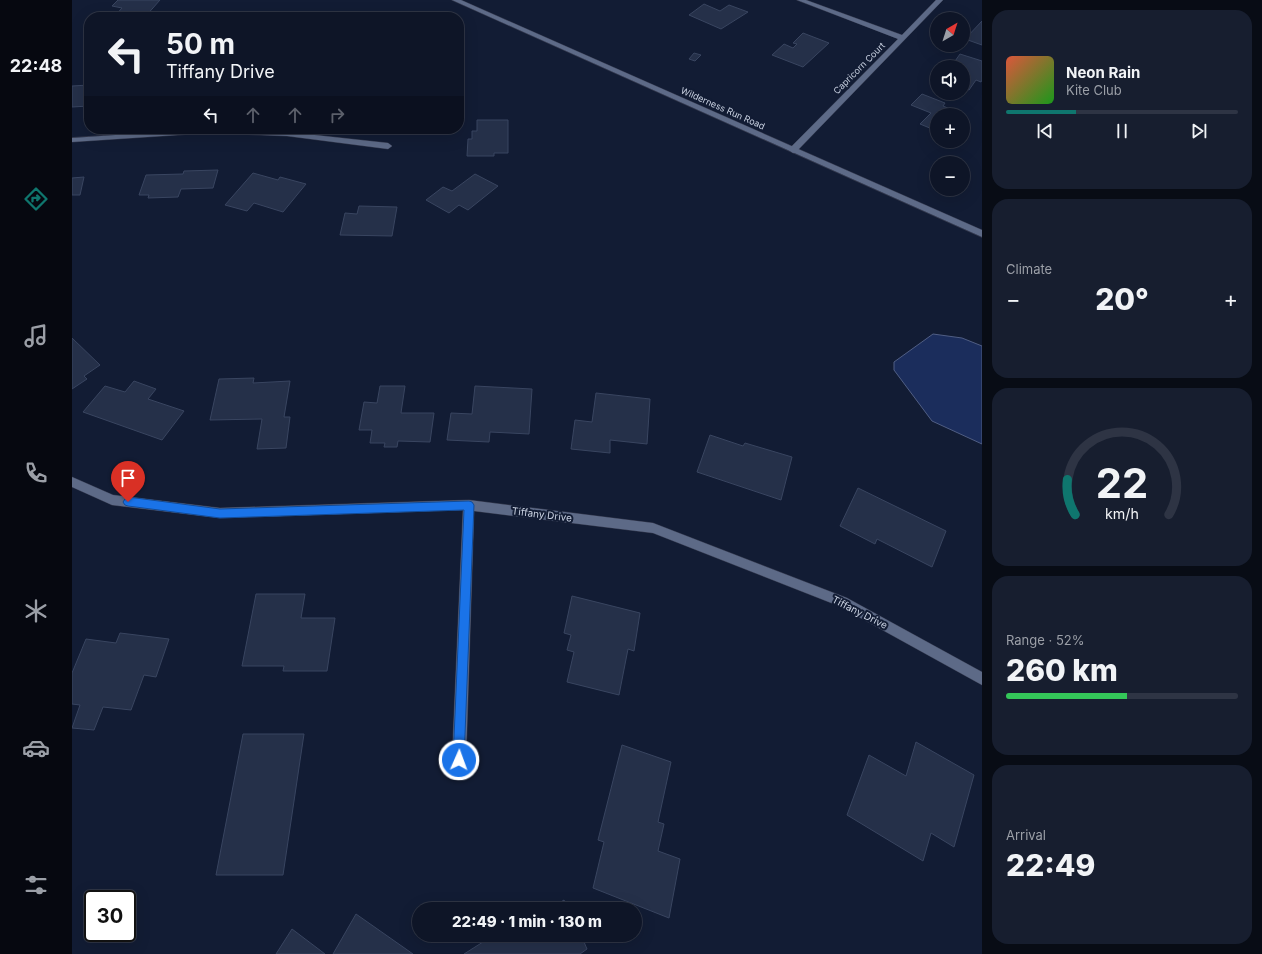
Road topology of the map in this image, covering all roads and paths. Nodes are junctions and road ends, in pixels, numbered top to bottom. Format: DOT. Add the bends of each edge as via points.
graph roads {
  1 [pos="455,0"];
  2 [pos="800,0"];
  3 [pos="940,0"];
  4 [pos="903,38"];
  5 [pos="163,134"];
  6 [pos="287,134"];
  7 [pos="72,140"];
  8 [pos="388,146"];
  9 [pos="793,150"];
  10 [pos="982,234"];
  11 [pos="72,482"];
  12 [pos="469,505"];
  13 [pos="982,679"];
  14 [pos="459,760"];
  1 -- 9 [label="street, Wilderness Run Road"];
  2 -- 4 [label="street"];
  3 -- 4 [label="street, Capricorn Court"];
  4 -- 9 [label="street, Capricorn Court"];
  5 -- 7 [label="street"];
  6 -- 8 [label="street"];
  9 -- 10 [label="street, Wilderness Run Road"];
  11 -- 12 [label="street, Tiffany Drive" via="112,500 220,513"];
  12 -- 13 [label="street, Tiffany Drive" via="653,528 843,602"];
  12 -- 14 [label="street"];
}
